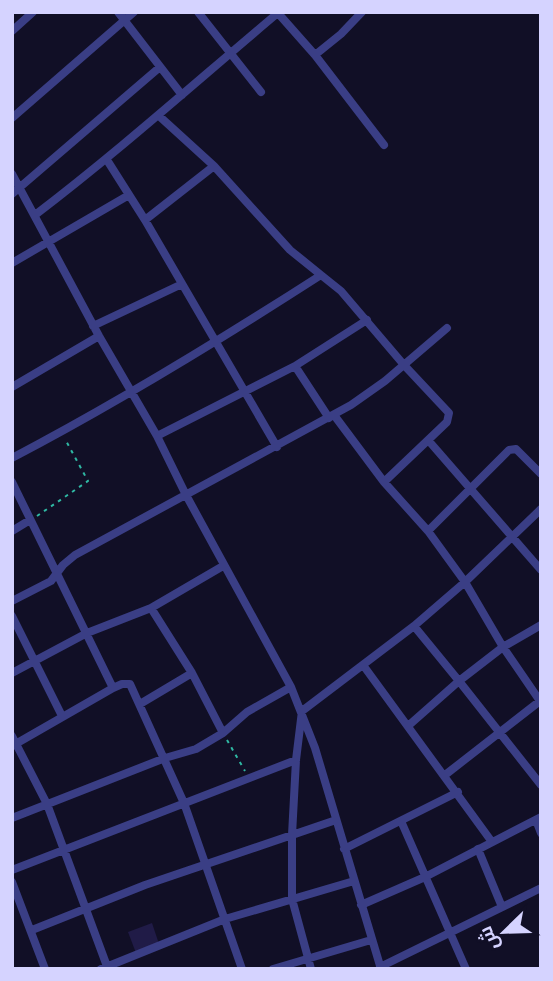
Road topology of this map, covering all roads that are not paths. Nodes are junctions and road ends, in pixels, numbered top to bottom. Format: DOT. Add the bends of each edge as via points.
graph roads {
  1 [pos="33,12"];
  2 [pos="118,12"];
  3 [pos="134,12"];
  4 [pos="198,12"];
  5 [pos="362,12"];
  6 [pos="278,13"];
  7 [pos="125,21"];
  8 [pos="12,31"];
  9 [pos="231,51"];
  10 [pos="315,55"];
  11 [pos="159,67"];
  12 [pos="261,92"];
  13 [pos="182,95"];
  14 [pos="158,115"];
  15 [pos="12,118"];
  16 [pos="384,145"];
  17 [pos="107,160"];
  18 [pos="214,166"];
  19 [pos="12,174"];
  20 [pos="16,192"];
  21 [pos="129,195"];
  22 [pos="35,215"];
  23 [pos="145,220"];
  24 [pos="49,241"];
  25 [pos="12,263"];
  26 [pos="321,275"];
  27 [pos="182,284"];
  28 [pos="367,320"];
  29 [pos="93,326"];
  30 [pos="447,328"];
  31 [pos="99,336"];
  32 [pos="216,343"];
  33 [pos="404,365"];
  34 [pos="295,366"];
  35 [pos="12,387"];
  36 [pos="245,391"];
  37 [pos="133,392"];
  38 [pos="332,417"];
  39 [pos="157,436"];
  40 [pos="428,440"];
  41 [pos="277,447"];
  42 [pos="12,458"];
  43 [pos="541,474"];
  44 [pos="12,482"];
  45 [pos="384,482"];
  46 [pos="470,491"];
  47 [pos="186,495"];
  48 [pos="541,509"];
  49 [pos="30,520"];
  50 [pos="12,531"];
  51 [pos="428,531"];
  52 [pos="512,537"];
  53 [pos="223,566"];
  54 [pos="541,570"];
  55 [pos="57,574"];
  56 [pos="466,582"];
  57 [pos="12,601"];
  58 [pos="151,608"];
  59 [pos="12,616"];
  60 [pos="541,625"];
  61 [pos="414,626"];
  62 [pos="88,633"];
  63 [pos="503,647"];
  64 [pos="34,659"];
  65 [pos="363,665"];
  66 [pos="12,673"];
  67 [pos="192,673"];
  68 [pos="459,681"];
  69 [pos="291,687"];
  70 [pos="113,688"];
  71 [pos="540,702"];
  72 [pos="140,704"];
  73 [pos="302,711"];
  74 [pos="62,716"];
  75 [pos="408,726"];
  76 [pos="499,732"];
  77 [pos="223,733"];
  78 [pos="14,741"];
  79 [pos="164,758"];
  80 [pos="296,760"];
  81 [pos="445,775"];
  82 [pos="541,785"];
  83 [pos="458,792"];
  84 [pos="184,803"];
  85 [pos="47,804"];
  86 [pos="12,818"];
  87 [pos="538,819"];
  88 [pos="336,821"];
  89 [pos="401,821"];
  90 [pos="541,833"];
  91 [pos="292,835"];
  92 [pos="492,842"];
  93 [pos="344,849"];
  94 [pos="478,849"];
  95 [pos="65,850"];
  96 [pos="205,863"];
  97 [pos="12,870"];
  98 [pos="425,877"];
  99 [pos="354,881"];
  100 [pos="12,882"];
  101 [pos="541,888"];
  102 [pos="292,899"];
  103 [pos="361,905"];
  104 [pos="22,906"];
  105 [pos="502,907"];
  106 [pos="86,908"];
  107 [pos="12,912"];
  108 [pos="225,919"];
  109 [pos="32,930"];
  110 [pos="449,933"];
  111 [pos="371,940"];
  112 [pos="307,959"];
  113 [pos="106,968"];
  114 [pos="381,968"];
  115 [pos="45,969"];
  116 [pos="242,969"];
  117 [pos="273,969"];
  118 [pos="311,969"];
  119 [pos="466,969"];
  1 -- 8 [label="street"];
  2 -- 7 [label="street"];
  3 -- 7 [label="street"];
  4 -- 9 [label="street"];
  5 -- 10 [label="street"];
  6 -- 9 [label="street"];
  6 -- 10 [label="street"];
  7 -- 11 [label="street"];
  7 -- 15 [label="street"];
  9 -- 12 [label="street"];
  9 -- 13 [label="street"];
  10 -- 16 [label="street"];
  11 -- 13 [label="street"];
  11 -- 20 [label="street"];
  13 -- 14 [label="street"];
  14 -- 17 [label="street"];
  14 -- 18 [label="street"];
  17 -- 21 [label="street"];
  17 -- 22 [label="street"];
  18 -- 23 [label="street"];
  18 -- 26 [label="street" via="290,250"];
  19 -- 20 [label="street"];
  20 -- 22 [label="street"];
  21 -- 23 [label="street"];
  21 -- 24 [label="street"];
  22 -- 24 [label="street"];
  23 -- 27 [label="street"];
  24 -- 25 [label="street"];
  24 -- 29 [label="street"];
  26 -- 28 [label="street"];
  26 -- 32 [label="street"];
  27 -- 29 [label="street"];
  27 -- 32 [label="street"];
  28 -- 33 [label="street"];
  28 -- 34 [label="street"];
  29 -- 31 [label="street"];
  30 -- 33 [label="street"];
  31 -- 35 [label="street"];
  31 -- 37 [label="street"];
  32 -- 36 [label="street"];
  32 -- 37 [label="street"];
  33 -- 38 [label="street"];
  33 -- 40 [label="street" via="449,413 447,422"];
  34 -- 36 [label="street"];
  34 -- 38 [label="street"];
  36 -- 39 [label="street"];
  36 -- 41 [label="street"];
  37 -- 39 [label="street"];
  37 -- 42 [label="street"];
  38 -- 41 [label="street"];
  38 -- 45 [label="street"];
  39 -- 47 [label="street"];
  40 -- 45 [label="street"];
  40 -- 46 [label="street"];
  41 -- 47 [label="street"];
  43 -- 46 [label="street" via="512,449"];
  44 -- 49 [label="street"];
  45 -- 51 [label="street"];
  46 -- 51 [label="street"];
  46 -- 52 [label="street"];
  47 -- 53 [label="street"];
  47 -- 55 [label="street" via="75,555"];
  48 -- 52 [label="street"];
  49 -- 50 [label="street"];
  49 -- 55 [label="street"];
  51 -- 56 [label="street"];
  52 -- 54 [label="street"];
  52 -- 56 [label="street"];
  53 -- 58 [label="street"];
  53 -- 69 [label="street"];
  55 -- 57 [label="street"];
  55 -- 62 [label="street"];
  56 -- 61 [label="street"];
  56 -- 63 [label="street"];
  58 -- 62 [label="street"];
  58 -- 67 [label="street"];
  59 -- 64 [label="street"];
  60 -- 63 [label="street"];
  61 -- 65 [label="street"];
  61 -- 68 [label="street"];
  62 -- 64 [label="street"];
  62 -- 70 [label="street"];
  63 -- 68 [label="street"];
  63 -- 71 [label="street"];
  64 -- 66 [label="street"];
  64 -- 74 [label="street"];
  65 -- 73 [label="street"];
  65 -- 75 [label="street"];
  67 -- 72 [label="street"];
  67 -- 77 [label="street"];
  68 -- 75 [label="street"];
  68 -- 76 [label="street"];
  69 -- 73 [label="street"];
  69 -- 77 [label="street"];
  70 -- 72 [label="street" via="130,684"];
  70 -- 74 [label="street"];
  71 -- 76 [label="street"];
  72 -- 79 [label="street"];
  73 -- 80 [label="street"];
  73 -- 88 [label="street"];
  74 -- 78 [label="street"];
  75 -- 81 [label="street"];
  76 -- 81 [label="street"];
  76 -- 82 [label="street"];
  77 -- 79 [label="street" via="196,749"];
  78 -- 85 [label="street"];
  79 -- 84 [label="street"];
  79 -- 85 [label="street"];
  80 -- 84 [label="street"];
  80 -- 91 [label="street"];
  81 -- 83 [label="street"];
  83 -- 89 [label="street"];
  83 -- 92 [label="street"];
  84 -- 95 [label="street"];
  84 -- 96 [label="street"];
  85 -- 86 [label="street"];
  85 -- 95 [label="street"];
  87 -- 90 [label="street"];
  87 -- 92 [label="street"];
  88 -- 91 [label="street"];
  88 -- 93 [label="street"];
  89 -- 93 [label="street"];
  89 -- 98 [label="street"];
  91 -- 96 [label="street"];
  91 -- 102 [label="street"];
  92 -- 94 [label="street"];
  93 -- 99 [label="street"];
  94 -- 98 [label="street"];
  94 -- 105 [label="street"];
  95 -- 97 [label="street"];
  95 -- 106 [label="street"];
  96 -- 106 [label="street"];
  96 -- 108 [label="street"];
  98 -- 103 [label="street"];
  98 -- 110 [label="street"];
  99 -- 102 [label="street"];
  99 -- 103 [label="street"];
  100 -- 104 [label="street"];
  101 -- 105 [label="street"];
  102 -- 108 [label="street"];
  102 -- 112 [label="street"];
  103 -- 111 [label="street"];
  104 -- 107 [label="street"];
  104 -- 109 [label="street"];
  105 -- 110 [label="street"];
  106 -- 109 [label="street"];
  106 -- 113 [label="street"];
  108 -- 113 [label="street"];
  108 -- 116 [label="street"];
  109 -- 115 [label="street"];
  110 -- 114 [label="street"];
  110 -- 119 [label="street"];
  111 -- 112 [label="street"];
  111 -- 114 [label="street"];
  112 -- 117 [label="street"];
  112 -- 118 [label="street"];
}
